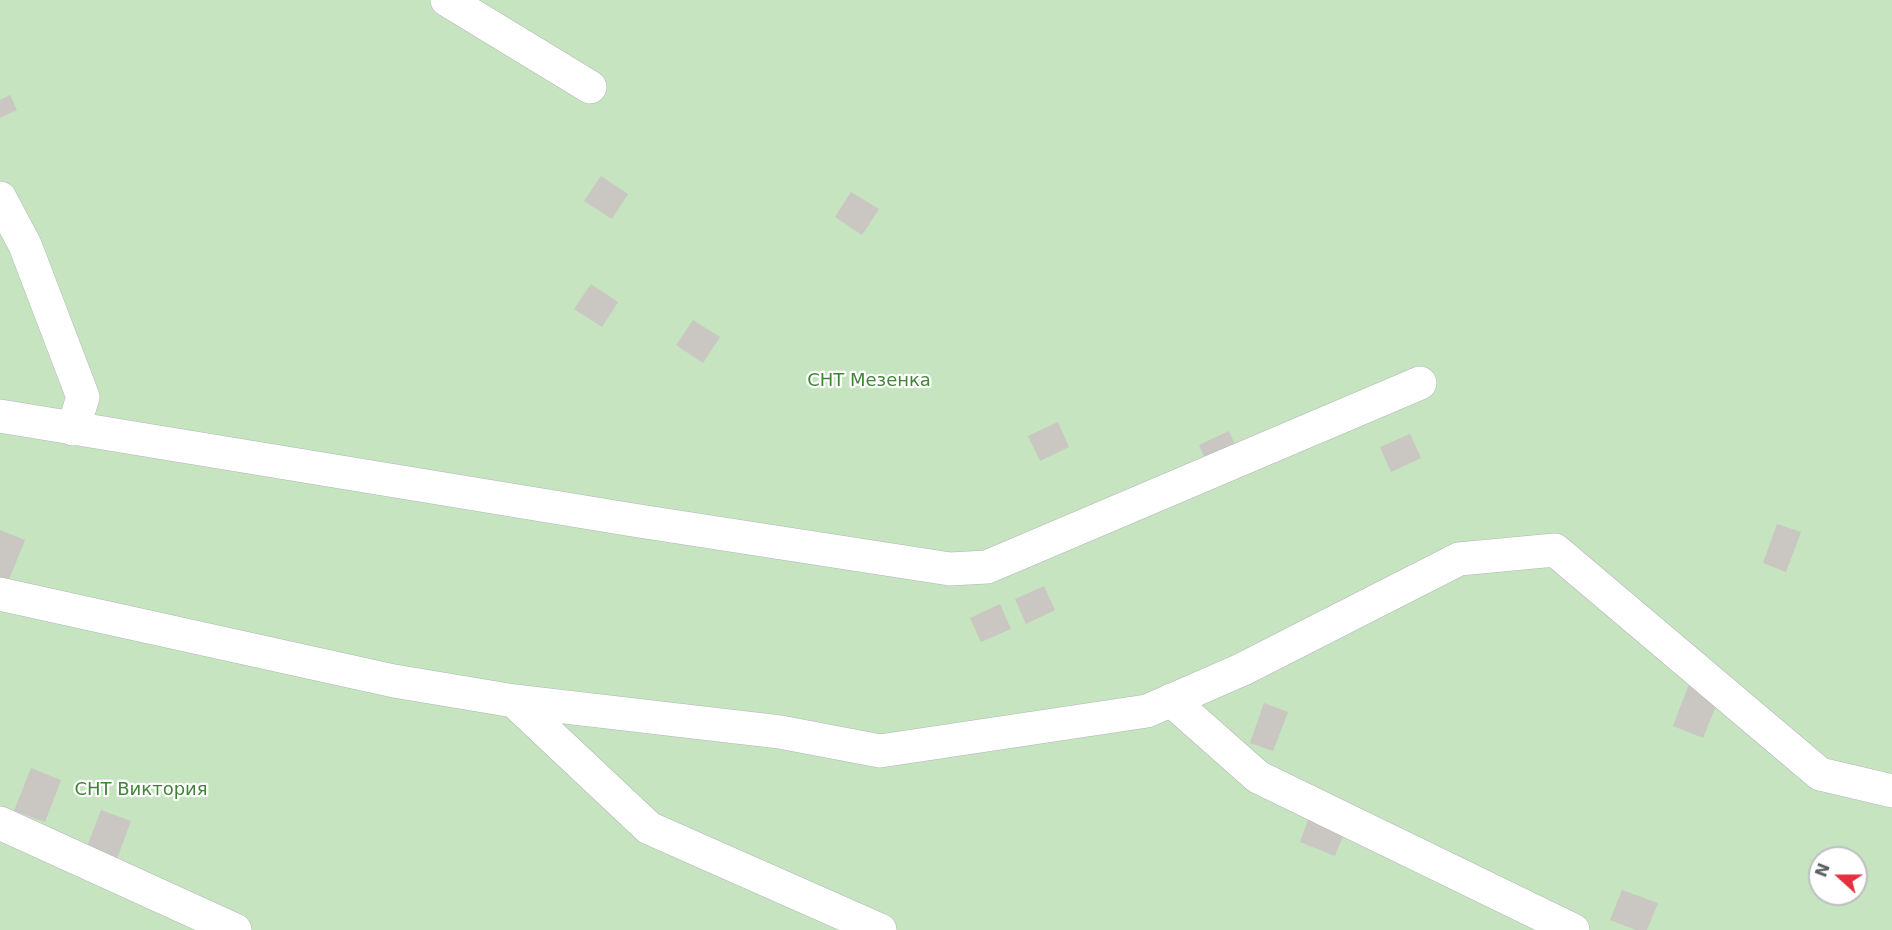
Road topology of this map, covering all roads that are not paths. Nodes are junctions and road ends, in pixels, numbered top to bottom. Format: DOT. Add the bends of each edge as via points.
graph roads {
  1 [pos="447,0"];
  2 [pos="590,87"];
  3 [pos="0,198"];
  4 [pos="1420,383"];
  5 [pos="0,416"];
  6 [pos="73,429"];
  7 [pos="0,594"];
  8 [pos="1171,700"];
  9 [pos="514,701"];
  10 [pos="1892,790"];
  11 [pos="0,823"];
  12 [pos="235,930"];
  13 [pos="880,930"];
  14 [pos="1573,930"];
  1 -- 2 [label="street"];
  3 -- 6 [label="street" via="25,245 82,397"];
  4 -- 6 [label="street" via="987,567 950,569"];
  5 -- 6 [label="street"];
  7 -- 9 [label="street" via="393,681"];
  8 -- 9 [label="street" via="1147,711 880,751 780,732"];
  8 -- 10 [label="street" via="1243,669 1460,559 1555,550 1820,774"];
  8 -- 14 [label="street" via="1258,777"];
  9 -- 13 [label="street" via="649,828"];
  11 -- 12 [label="street"];
}
